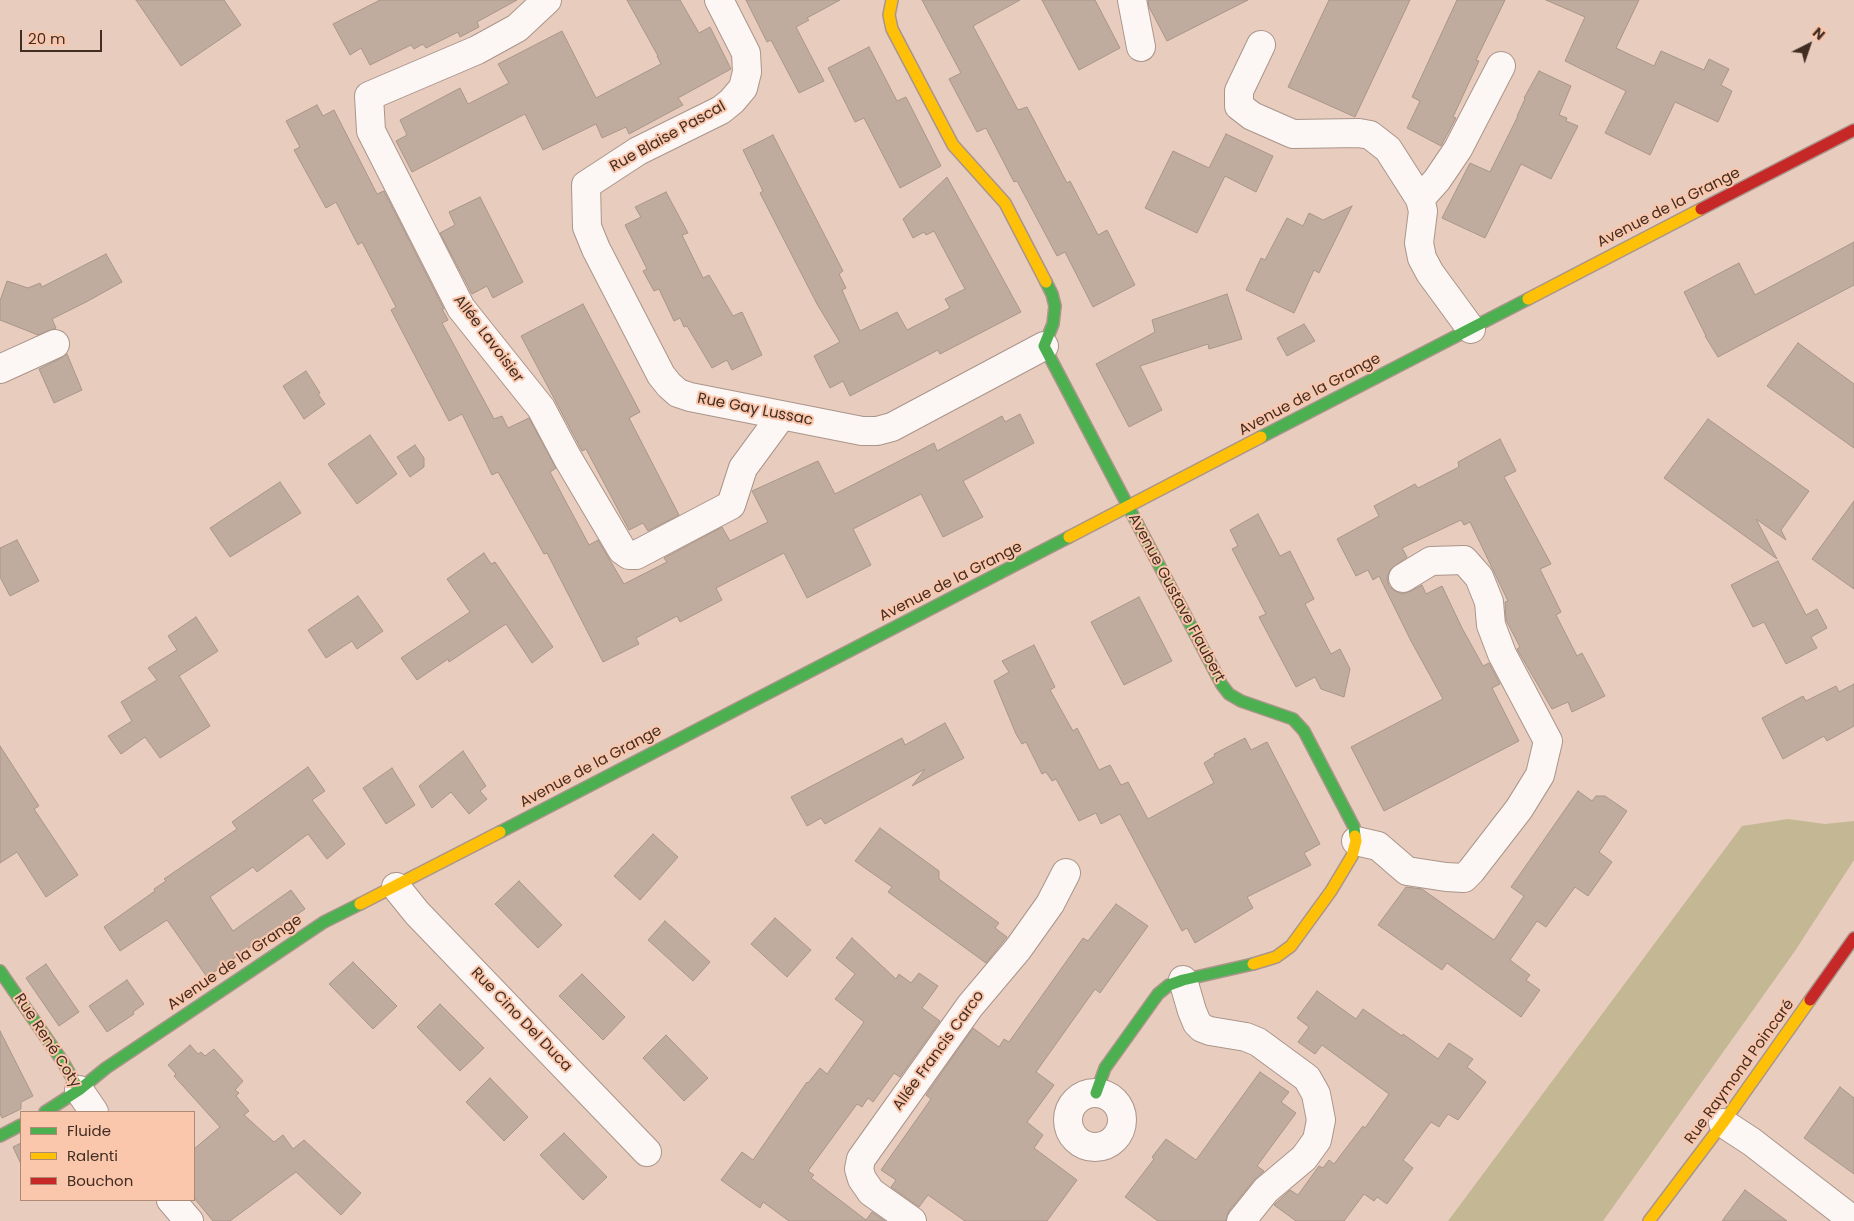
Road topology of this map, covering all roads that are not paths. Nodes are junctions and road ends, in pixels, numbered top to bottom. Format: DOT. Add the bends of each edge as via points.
graph roads {
  1 [pos="547,0"];
  2 [pos="719,0"];
  3 [pos="892,0"];
  4 [pos="1132,0"];
  5 [pos="1261,45"];
  6 [pos="1141,48"];
  7 [pos="1501,66"];
  8 [pos="1854,130"];
  9 [pos="586,185"];
  10 [pos="1420,200"];
  11 [pos="1471,328"];
  12 [pos="55,344"];
  13 [pos="1044,346"];
  14 [pos="0,369"];
  15 [pos="782,415"];
  16 [pos="1127,507"];
  17 [pos="1403,578"];
  18 [pos="1356,841"];
  19 [pos="1066,873"];
  20 [pos="396,887"];
  21 [pos="1854,938"];
  22 [pos="0,971"];
  23 [pos="1182,980"];
  24 [pos="79,1090"];
  25 [pos="1096,1093"];
  26 [pos="47,1111"];
  27 [pos="93,1111"];
  28 [pos="1723,1123"];
  29 [pos="20,1126"];
  30 [pos="0,1136"];
  31 [pos="648,1152"];
  32 [pos="172,1201"];
  33 [pos="189,1221"];
  34 [pos="912,1221"];
  35 [pos="1241,1221"];
  36 [pos="1649,1221"];
  37 [pos="1854,1221"];
  1 -- 15 [label="street, Allée Lavoisier" via="518,28 477,50 369,96 371,131 461,308 540,408 622,550 630,555 636,555 731,505 743,468"];
  2 -- 9 [label="street, Rue Blaise Pascal" via="746,53 747,72 743,88 721,110 638,151"];
  3 -- 13 [label="street" via="889,15 892,29 953,145 1005,204 1052,294 1055,306 1053,324"];
  4 -- 6 [label="street"];
  5 -- 10 [label="street" via="1238,91 1239,106 1252,116 1292,134 1370,135 1388,149"];
  7 -- 10 [label="street" via="1458,149"];
  8 -- 11 [label="street, Avenue de la Grange"];
  9 -- 15 [label="street, Rue Gay Lussac" via="587,228 669,385 690,397"];
  10 -- 11 [label="street" via="1423,211 1419,243 1422,258"];
  11 -- 16 [label="street, Avenue de la Grange"];
  12 -- 14 [label="street"];
  13 -- 15 [label="street, Rue Gay Lussac" via="892,427 878,431 862,431"];
  13 -- 16 [label="street, Avenue Gustave Flaubert"];
  16 -- 18 [label="street, Avenue Gustave Flaubert" via="1222,685 1241,701 1294,719 1304,731 1354,827"];
  16 -- 20 [label="street, Avenue de la Grange"];
  17 -- 18 [label="street" via="1431,561 1464,560 1474,571 1489,602 1491,625 1502,654 1548,741 1540,775 1519,809 1464,878 1407,870 1378,846"];
  18 -- 23 [label="street" via="1352,856 1331,891 1292,946 1264,962"];
  19 -- 34 [label="street, Allée Francis Carco" via="1050,904 1018,949 970,1006 861,1158 859,1169 871,1192"];
  20 -- 24 [label="street, Avenue de la Grange" via="324,922 106,1068"];
  20 -- 31 [label="street, Rue Cino Del Duca" via="417,913"];
  21 -- 28 [label="street, Rue Raymond Poincaré"];
  22 -- 24 [label="street, Rue René Coty"];
  23 -- 25 [label="street" via="1158,994 1105,1068"];
  23 -- 35 [label="street" via="1192,1011 1202,1028 1258,1042 1307,1078 1316,1094 1321,1120 1317,1140 1304,1158 1266,1190"];
  24 -- 26 [label="street, Avenue de la Grange"];
  24 -- 27 [label="street, Rue René Coty"];
  28 -- 36 [label="street, Rue Raymond Poincaré"];
  28 -- 37 [label="street"];
  29 -- 30 [label="street"];
  32 -- 33 [label="street"];
}
